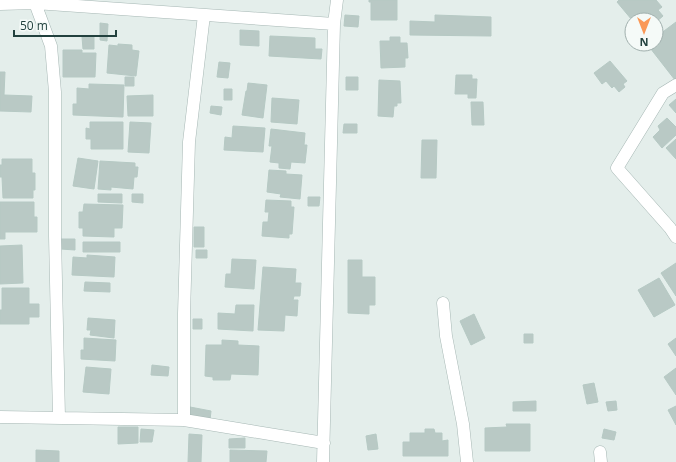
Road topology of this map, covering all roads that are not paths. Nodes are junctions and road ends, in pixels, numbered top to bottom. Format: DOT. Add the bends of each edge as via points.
graph roads {
  1 [pos="337,0"];
  2 [pos="35,2"];
  3 [pos="0,4"];
  4 [pos="204,15"];
  5 [pos="334,24"];
  6 [pos="676,85"];
  7 [pos="674,229"];
  8 [pos="444,303"];
  9 [pos="0,417"];
  10 [pos="59,417"];
  11 [pos="184,420"];
  12 [pos="324,443"];
  13 [pos="323,462"];
  14 [pos="467,462"];
  1 -- 5 [label="street"];
  2 -- 3 [label="street"];
  2 -- 4 [label="street"];
  2 -- 10 [label="street" via="51,46 55,92"];
  4 -- 5 [label="street"];
  4 -- 11 [label="street" via="189,142"];
  5 -- 12 [label="street"];
  6 -- 7 [label="street" via="663,93 617,168"];
  8 -- 14 [label="street" via="446,336 463,424"];
  9 -- 10 [label="street"];
  10 -- 11 [label="street"];
  11 -- 12 [label="street"];
  12 -- 13 [label="street"];
}
